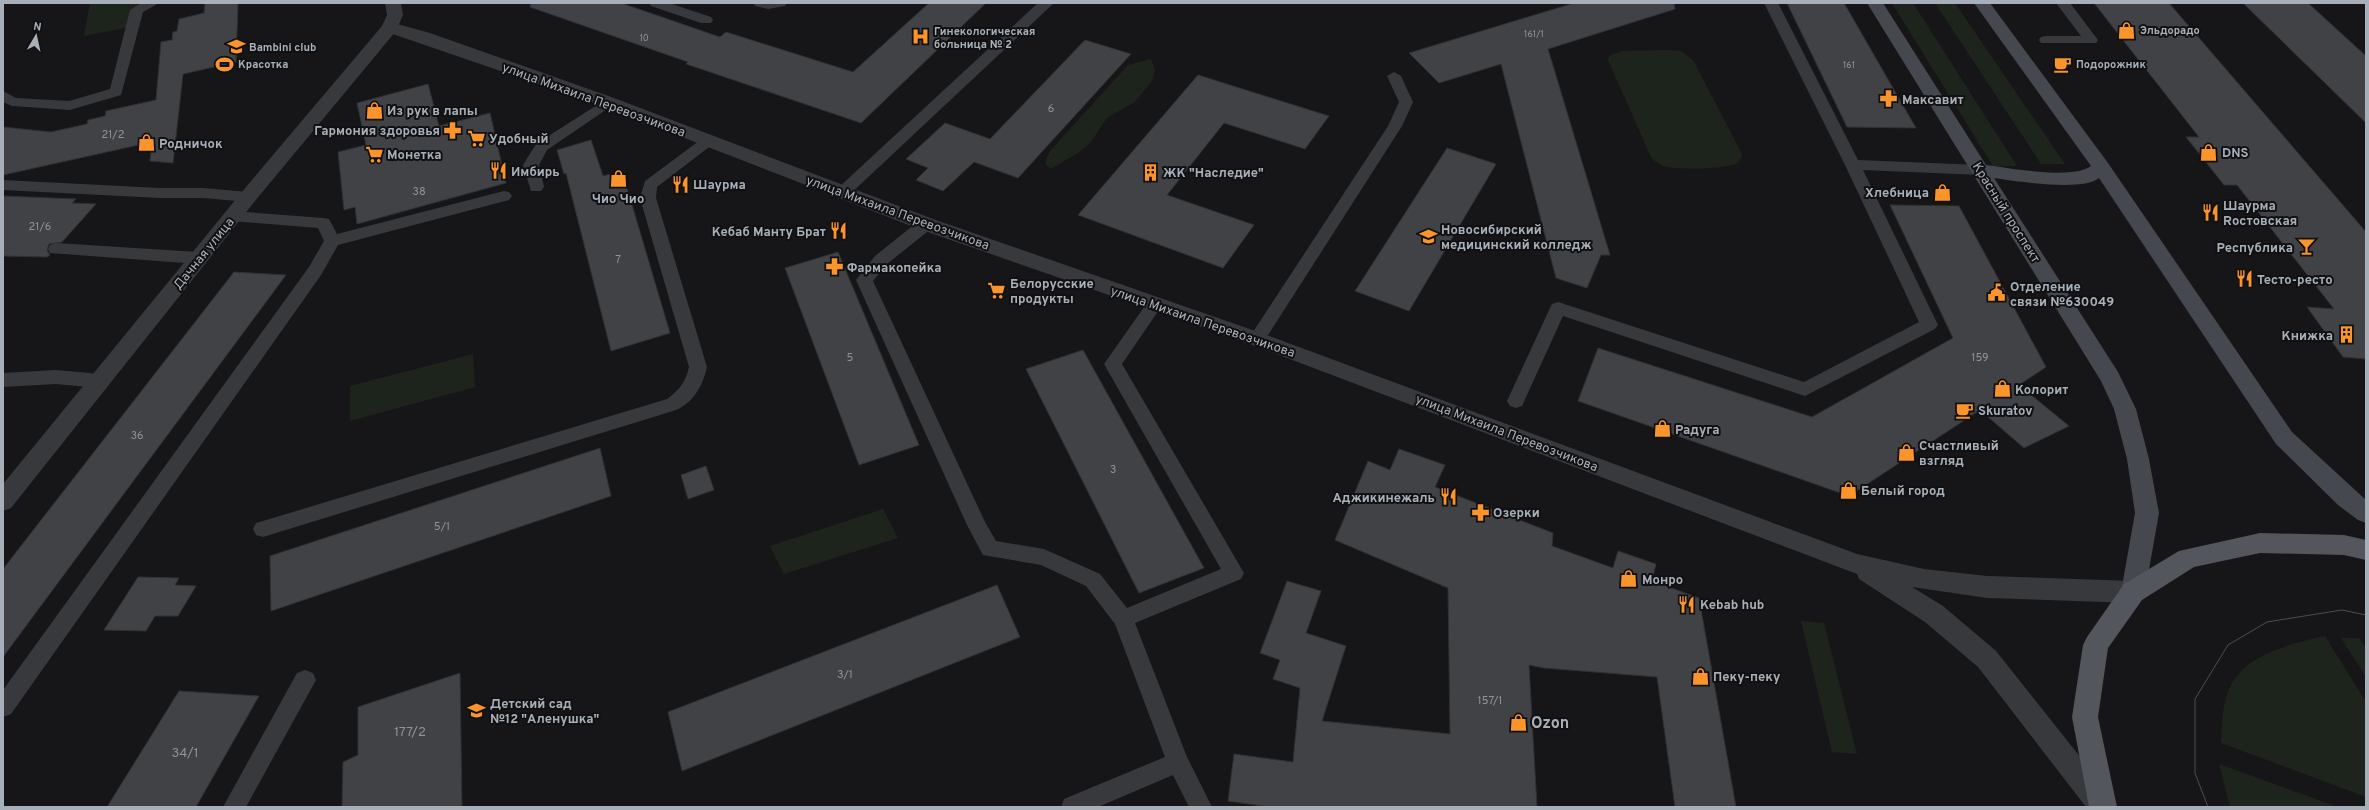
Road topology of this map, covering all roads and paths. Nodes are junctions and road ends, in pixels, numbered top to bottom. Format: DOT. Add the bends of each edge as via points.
graph roads {
  1 [pos="152,3"];
  2 [pos="393,3"];
  3 [pos="656,3"];
  4 [pos="760,3"];
  5 [pos="780,3"];
  6 [pos="1047,3"];
  7 [pos="1771,3"];
  8 [pos="1875,3"];
  9 [pos="1982,3"];
  10 [pos="2063,3"];
  11 [pos="706,20"];
  12 [pos="390,27"];
  13 [pos="2046,40"];
  14 [pos="1394,76"];
  15 [pos="3,95"];
  16 [pos="608,102"];
  17 [pos="708,142"];
  18 [pos="1853,165"];
  19 [pos="2101,167"];
  20 [pos="1981,170"];
  21 [pos="3,185"];
  22 [pos="536,187"];
  23 [pos="843,192"];
  24 [pos="504,196"];
  25 [pos="248,197"];
  26 [pos="232,216"];
  27 [pos="926,224"];
  28 [pos="332,242"];
  29 [pos="56,249"];
  30 [pos="198,258"];
  31 [pos="1155,304"];
  32 [pos="1257,339"];
  33 [pos="3,380"];
  34 [pos="100,380"];
  35 [pos="1516,401"];
  36 [pos="3,501"];
  37 [pos="2366,513"];
  38 [pos="263,529"];
  39 [pos="2366,550"];
  40 [pos="1856,564"];
  41 [pos="2133,592"];
  42 [pos="1123,619"];
  43 [pos="305,680"];
  44 [pos="3,707"];
  45 [pos="1178,762"];
  46 [pos="234,807"];
  47 [pos="1072,807"];
  48 [pos="1200,807"];
  49 [pos="2102,807"];
  1 -- 15 [label="lane" via="137,10 116,92 70,106 12,102"];
  2 -- 12 [label="street, Дачная улица" via="395,15"];
  3 -- 11 [label="lane"];
  4 -- 5 [label="lane"];
  6 -- 23 [label="lane" via="1035,11"];
  7 -- 18 [label="lane"];
  8 -- 20 [label="main road, Красный проспект"];
  9 -- 19 [label="main road"];
  10 -- 13 [label="lane" via="2091,40"];
  12 -- 16 [label="street, улица Михаила Перевозчикова"];
  12 -- 25 [label="street, Дачная улица"];
  14 -- 32 [label="lane" via="1406,102 1396,126"];
  16 -- 17 [label="street, улица Михаила Перевозчикова"];
  16 -- 22 [label="lane" via="541,147 531,165"];
  17 -- 23 [label="street, улица Михаила Перевозчикова"];
  17 -- 38 [label="lane" via="650,185 648,198 698,367 691,391 673,404"];
  18 -- 20 [label="lane"];
  18 -- 35 [label="lane" via="1929,325 1805,390 1558,308"];
  19 -- 20 [label="main road" via="2090,176 2046,179"];
  19 -- 37 [label="main road" via="2284,438 2346,498"];
  20 -- 41 [label="main road, Красный проспект" via="2110,378 2125,409 2138,459 2147,513"];
  21 -- 25 [label="lane"];
  23 -- 27 [label="street, улица Михаила Перевозчикова"];
  24 -- 28 [label="lane"];
  25 -- 26 [label="street, Дачная улица"];
  26 -- 28 [label="lane" via="322,223"];
  26 -- 30 [label="street, Дачная улица"];
  27 -- 31 [label="street, улица Михаила Перевозчикова"];
  27 -- 42 [label="lane" via="881,260 864,280 977,526 990,550 999,548 1044,557 1093,580"];
  28 -- 44 [label="lane" via="315,271"];
  29 -- 30 [label="lane"];
  30 -- 34 [label="street, Дачная улица"];
  31 -- 32 [label="street, улица Михаила Перевозчикова"];
  31 -- 42 [label="lane" via="1113,364 1234,573"];
  32 -- 40 [label="street, улица Михаила Перевозчикова"];
  33 -- 34 [label="lane" via="56,377"];
  34 -- 36 [label="street, Дачная улица"];
  39 -- 41 [label="main road" via="2344,545 2260,542 2188,558"];
  40 -- 41 [label="street" via="1924,579 1987,587"];
  40 -- 49 [label="street" via="1934,614 1987,659"];
  41 -- 49 [label="main road" via="2096,646 2085,717"];
  42 -- 45 [label="lane"];
  43 -- 46 [label="lane"];
  45 -- 47 [label="lane"];
  45 -- 48 [label="lane"];
}
